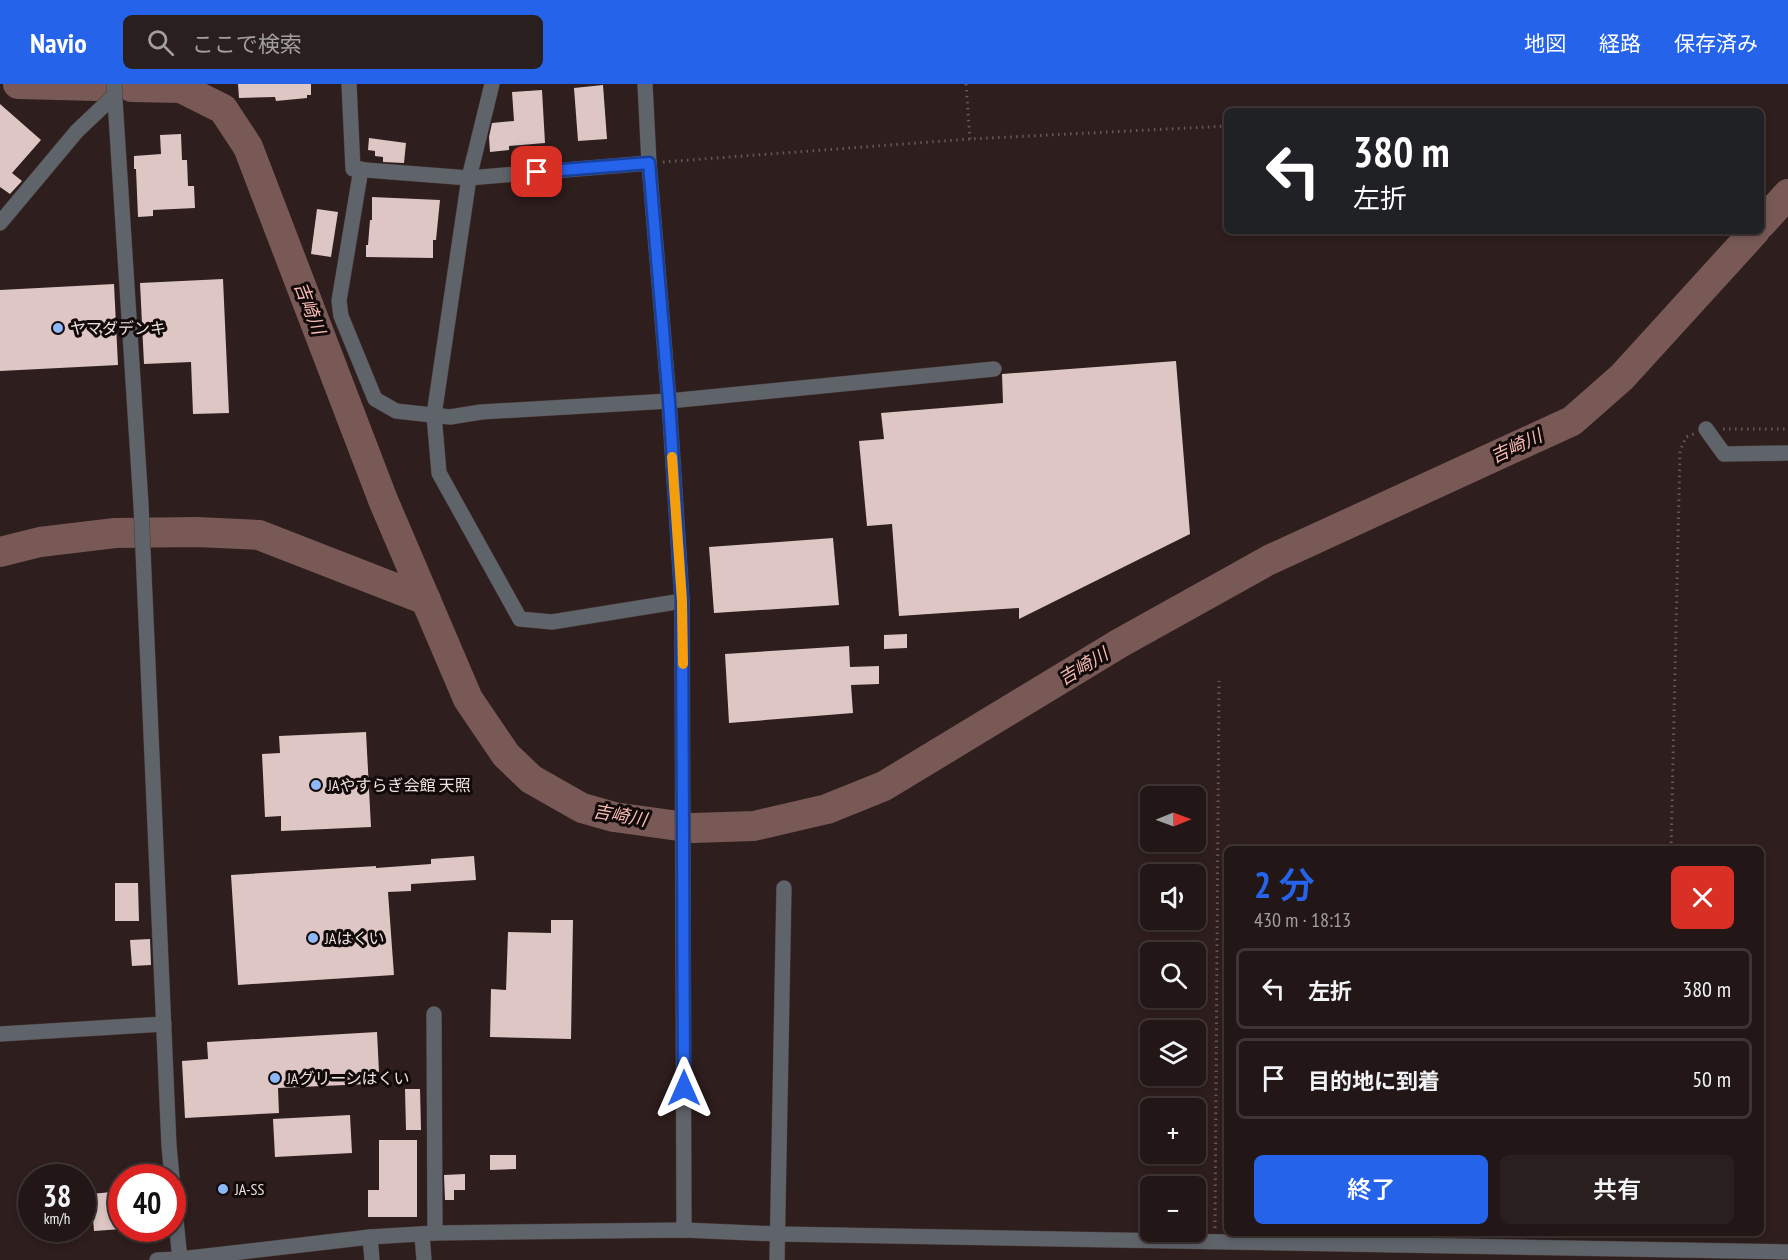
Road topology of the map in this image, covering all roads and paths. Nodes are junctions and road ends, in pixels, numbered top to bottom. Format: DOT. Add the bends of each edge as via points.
graph roads {
  1 [pos="349,84"];
  2 [pos="492,84"];
  3 [pos="645,84"];
  4 [pos="966,84"];
  5 [pos="114,90"];
  6 [pos="1224,126"];
  7 [pos="970,139"];
  8 [pos="649,163"];
  9 [pos="361,170"];
  10 [pos="469,178"];
  11 [pos="0,223"];
  12 [pos="994,369"];
  13 [pos="669,401"];
  14 [pos="434,415"];
  15 [pos="1706,429"];
  16 [pos="1788,429"];
  17 [pos="1788,453"];
  18 [pos="682,601"];
  19 [pos="1218,681"];
  20 [pos="1671,846"];
  21 [pos="784,888"];
  22 [pos="434,1014"];
  23 [pos="164,1024"];
  24 [pos="0,1034"];
  25 [pos="171,1164"];
  26 [pos="684,1230"];
  27 [pos="428,1234"];
  28 [pos="778,1234"];
  29 [pos="370,1237"];
  30 [pos="178,1242"];
  31 [pos="1215,1243"];
  32 [pos="1788,1252"];
  33 [pos="180,1259"];
  34 [pos="157,1260"];
  35 [pos="372,1260"];
  36 [pos="424,1260"];
  37 [pos="777,1260"];
  1 -- 9 [label="street" via="353,169"];
  2 -- 10 [label="street"];
  3 -- 8 [label="street"];
  4 -- 7 [label="path"];
  5 -- 11 [label="street"];
  5 -- 23 [label="street" via="141,505"];
  6 -- 7 [label="path"];
  7 -- 8 [label="path"];
  8 -- 10 [label="street"];
  8 -- 13 [label="street"];
  9 -- 10 [label="street"];
  9 -- 14 [label="street" via="339,301 341,316 375,399 396,411"];
  10 -- 14 [label="street"];
  12 -- 13 [label="street"];
  13 -- 14 [label="street"];
  13 -- 18 [label="street"];
  14 -- 18 [label="street" via="439,473 519,619 552,622"];
  15 -- 16 [label="path"];
  15 -- 17 [label="street" via="1725,454"];
  15 -- 20 [label="path" via="1686,437 1680,451"];
  18 -- 26 [label="street"];
  19 -- 31 [label="path"];
  21 -- 28 [label="street"];
  22 -- 27 [label="street"];
  23 -- 24 [label="street"];
  23 -- 25 [label="street"];
  26 -- 27 [label="street"];
  26 -- 28 [label="street"];
  27 -- 29 [label="street"];
  27 -- 36 [label="street"];
  28 -- 31 [label="street"];
  28 -- 37 [label="street"];
  29 -- 33 [label="street"];
  29 -- 35 [label="street"];
  30 -- 33 [label="street"];
  31 -- 32 [label="street"];
  33 -- 34 [label="street"];
}
